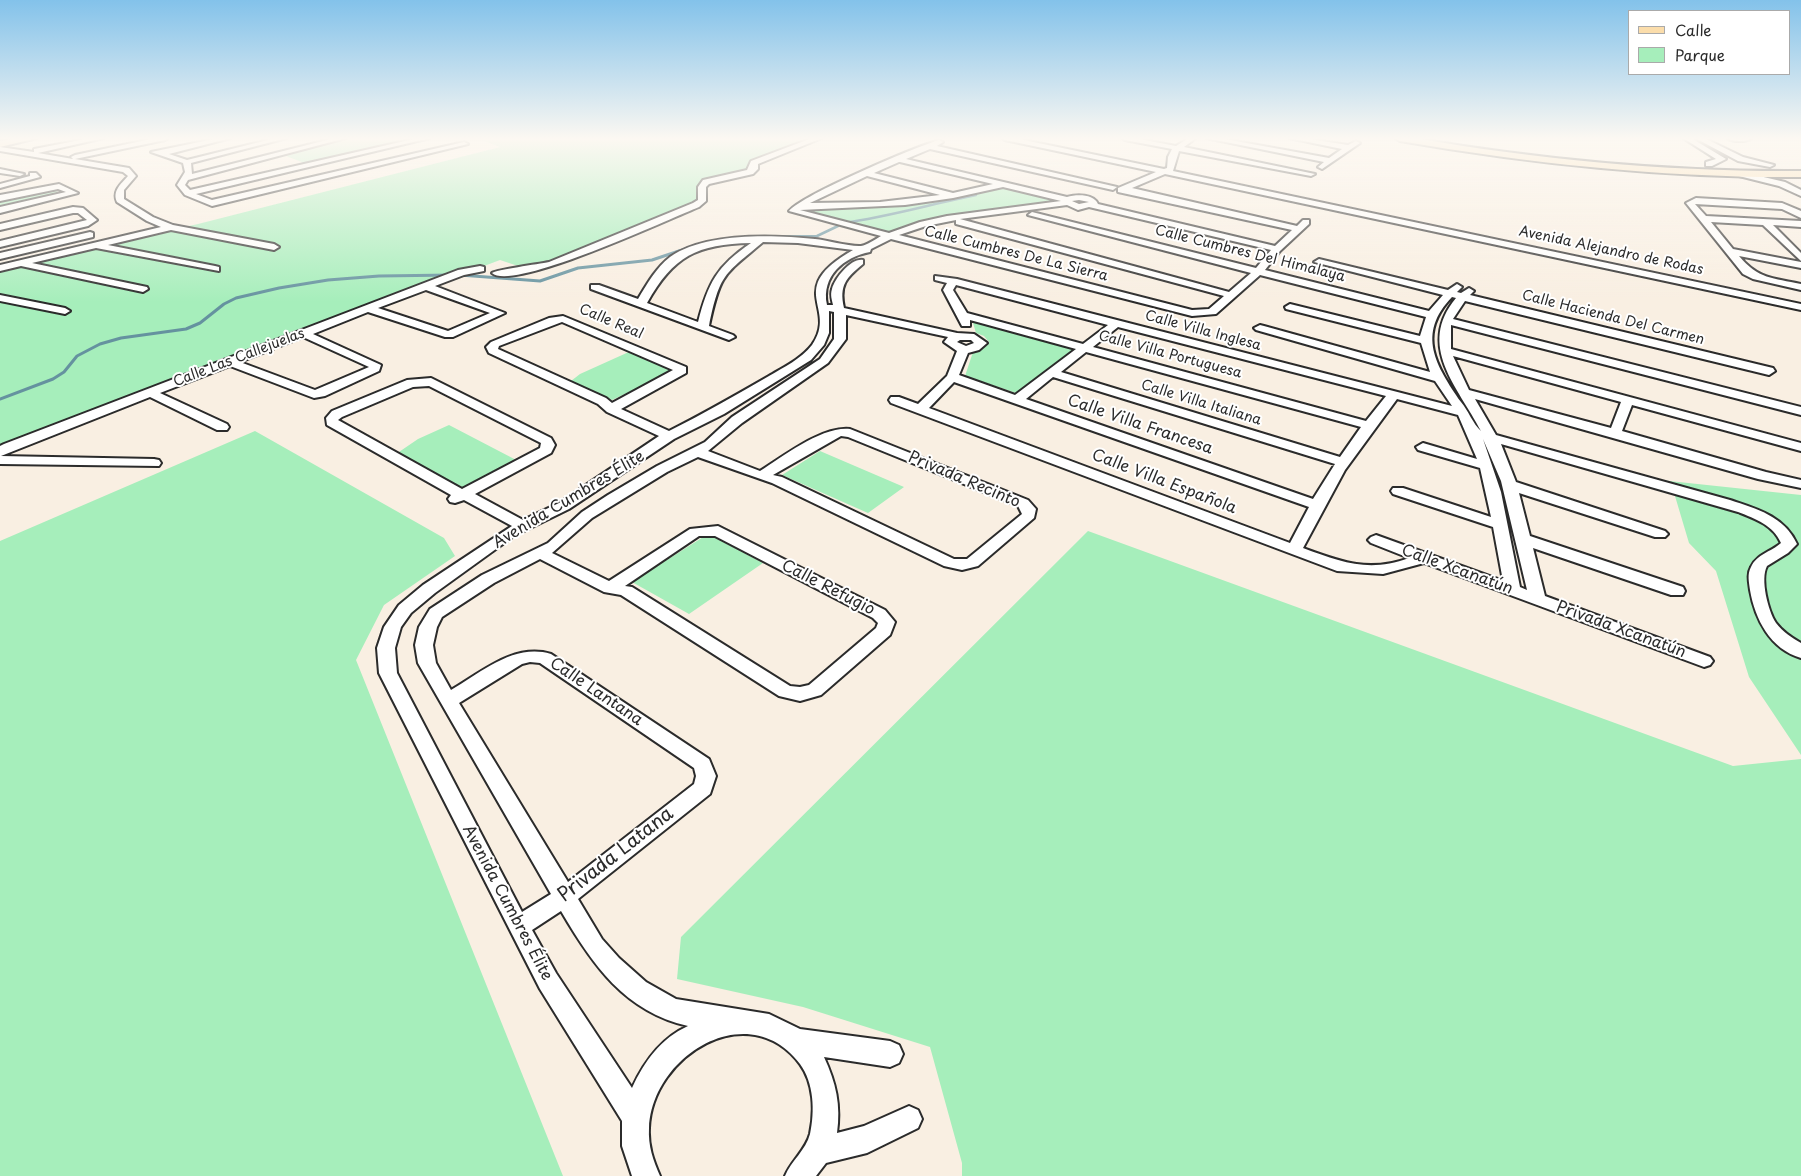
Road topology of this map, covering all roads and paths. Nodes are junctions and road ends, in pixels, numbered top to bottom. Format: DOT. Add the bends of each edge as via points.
graph roads {
  1 [pos="26,193"];
  2 [pos="74,193"];
  3 [pos="119,193"];
  4 [pos="188,193"];
  5 [pos="257,193"];
  6 [pos="702,193"];
  7 [pos="827,193"];
  8 [pos="941,193"];
  9 [pos="971,193"];
  10 [pos="1035,193"];
  11 [pos="1097,193"];
  12 [pos="1115,193"];
  13 [pos="1140,193"];
  14 [pos="1275,193"];
  15 [pos="1279,193"];
  16 [pos="955,197"];
  17 [pos="0,198"];
  18 [pos="1084,198"];
  19 [pos="1099,200"];
  20 [pos="1070,203"];
  21 [pos="796,209"];
  22 [pos="0,210"];
  23 [pos="1032,215"];
  24 [pos="1801,215"];
  25 [pos="150,219"];
  26 [pos="1703,219"];
  27 [pos="959,222"];
  28 [pos="1306,222"];
  29 [pos="1765,222"];
  30 [pos="136,224"];
  31 [pos="1801,224"];
  32 [pos="0,227"];
  33 [pos="171,227"];
  34 [pos="1299,230"];
  35 [pos="97,233"];
  36 [pos="894,238"];
  37 [pos="759,241"];
  38 [pos="0,244"];
  39 [pos="94,245"];
  40 [pos="274,247"];
  41 [pos="861,248"];
  42 [pos="1277,249"];
  43 [pos="1728,251"];
  44 [pos="875,252"];
  45 [pos="0,256"];
  46 [pos="1093,258"];
  47 [pos="1801,258"];
  48 [pos="1319,262"];
  49 [pos="19,264"];
  50 [pos="552,264"];
  51 [pos="1801,265"];
  52 [pos="494,266"];
  53 [pos="0,268"];
  54 [pos="215,269"];
  55 [pos="1258,272"];
  56 [pos="1069,274"];
  57 [pos="939,278"];
  58 [pos="953,281"];
  59 [pos="425,286"];
  60 [pos="595,287"];
  61 [pos="1801,287"];
  62 [pos="143,289"];
  63 [pos="1460,292"];
  64 [pos="1230,295"];
  65 [pos="0,298"];
  66 [pos="1801,302"];
  67 [pos="641,303"];
  68 [pos="1290,307"];
  69 [pos="1801,307"];
  70 [pos="367,308"];
  71 [pos="65,311"];
  72 [pos="824,311"];
  73 [pos="840,314"];
  74 [pos="963,315"];
  75 [pos="1431,315"];
  76 [pos="1447,320"];
  77 [pos="1116,324"];
  78 [pos="703,326"];
  79 [pos="1260,328"];
  80 [pos="302,333"];
  81 [pos="969,336"];
  82 [pos="729,337"];
  83 [pos="954,339"];
  84 [pos="1426,342"];
  85 [pos="1084,348"];
  86 [pos="964,349"];
  87 [pos="1620,350"];
  88 [pos="1446,351"];
  89 [pos="230,362"];
  90 [pos="375,368"];
  91 [pos="1769,371"];
  92 [pos="1052,373"];
  93 [pos="777,376"];
  94 [pos="952,377"];
  95 [pos="1439,378"];
  96 [pos="794,381"];
  97 [pos="1464,392"];
  98 [pos="151,393"];
  99 [pos="1393,396"];
  100 [pos="895,400"];
  101 [pos="1016,400"];
  102 [pos="1628,400"];
  103 [pos="611,405"];
  104 [pos="921,409"];
  105 [pos="1801,410"];
  106 [pos="1460,412"];
  107 [pos="693,424"];
  108 [pos="1368,425"];
  109 [pos="222,427"];
  110 [pos="1475,433"];
  111 [pos="1615,433"];
  112 [pos="668,437"];
  113 [pos="1492,437"];
  114 [pos="703,447"];
  115 [pos="1423,447"];
  116 [pos="1801,447"];
  117 [pos="0,452"];
  118 [pos="0,460"];
  119 [pos="1342,462"];
  120 [pos="154,463"];
  121 [pos="1487,466"];
  122 [pos="769,476"];
  123 [pos="1801,484"];
  124 [pos="1510,485"];
  125 [pos="1398,491"];
  126 [pos="457,495"];
  127 [pos="1316,505"];
  128 [pos="1499,524"];
  129 [pos="515,530"];
  130 [pos="567,533"];
  131 [pos="1660,534"];
  132 [pos="1523,539"];
  133 [pos="1376,540"];
  134 [pos="546,549"];
  135 [pos="1294,550"];
  136 [pos="1423,558"];
  137 [pos="518,562"];
  138 [pos="618,587"];
  139 [pos="1513,591"];
  140 [pos="1677,591"];
  141 [pos="1537,599"];
  142 [pos="405,609"];
  143 [pos="436,613"];
  144 [pos="1801,652"];
  145 [pos="1704,661"];
  146 [pos="448,701"];
  147 [pos="706,776"];
  148 [pos="565,896"];
  149 [pos="518,928"];
  150 [pos="738,1022"];
  151 [pos="797,1041"];
  152 [pos="890,1054"];
  153 [pos="635,1116"];
  154 [pos="910,1119"];
  155 [pos="817,1152"];
  156 [pos="646,1176"];
  157 [pos="799,1176"];
  1 -- 17 [label="street"];
  2 -- 22 [label="street"];
  3 -- 25 [label="street" via="120,200"];
  4 -- 5 [label="street" via="210,203"];
  6 -- 50 [label="street" via="702,201 696,205"];
  7 -- 21 [label="street"];
  8 -- 16 [label="street"];
  9 -- 16 [label="street"];
  10 -- 20 [label="street"];
  11 -- 18 [label="street"];
  12 -- 19 [label="street"];
  13 -- 34 [label="street"];
  14 -- 69 [label="street, Avenida Alejandro de Rodas"];
  15 -- 66 [label="street, Avenida Alejandro de Rodas"];
  16 -- 21 [label="street" via="884,206"];
  18 -- 19 [label="street"];
  18 -- 20 [label="street"];
  19 -- 20 [label="street"];
  19 -- 42 [label="street, Calle Cumbres Del Himalaya"];
  20 -- 23 [label="street, Avenida Cumbres Élite"];
  20 -- 36 [label="street, Avenida Cumbres Élite" via="930,222"];
  21 -- 36 [label="street, Calle Cumbres De La Sierra"];
  23 -- 27 [label="street, Avenida Cumbres Élite"];
  23 -- 55 [label="street, Calle Cumbres Del Himalaya"];
  24 -- 26 [label="street" via="1793,208 1782,206 1690,203"];
  25 -- 30 [label="street"];
  25 -- 33 [label="street"];
  26 -- 29 [label="street"];
  26 -- 43 [label="street"];
  27 -- 36 [label="street, Avenida Cumbres Élite"];
  27 -- 46 [label="street"];
  28 -- 34 [label="street"];
  29 -- 31 [label="street"];
  29 -- 47 [label="street"];
  32 -- 38 [label="street" via="80,210 93,220"];
  33 -- 39 [label="street"];
  33 -- 40 [label="street"];
  34 -- 42 [label="street"];
  35 -- 45 [label="street"];
  36 -- 41 [label="street, Avenida Cumbres Élite"];
  36 -- 44 [label="street, Avenida Cumbres Élite"];
  36 -- 56 [label="street, Calle Cumbres De La Sierra"];
  37 -- 41 [label="street" via="813,240"];
  37 -- 67 [label="street" via="719,244 678,256 667,265"];
  37 -- 78 [label="street" via="717,277"];
  39 -- 49 [label="street"];
  39 -- 54 [label="street"];
  41 -- 44 [label="street"];
  41 -- 72 [label="street, Avenida Cumbres Élite" via="824,279 820,288"];
  42 -- 55 [label="street"];
  43 -- 51 [label="street"];
  43 -- 61 [label="street" via="1751,274"];
  44 -- 73 [label="street, Avenida Cumbres Élite" via="840,279 836,296"];
  46 -- 56 [label="street"];
  46 -- 64 [label="street"];
  48 -- 63 [label="street, Calle Hacienda Del Carmen"];
  49 -- 53 [label="street"];
  49 -- 62 [label="street"];
  50 -- 52 [label="street" via="524,271"];
  50 -- 52 [label="street" via="510,265 509,268"];
  52 -- 59 [label="street, Calle Las Callejuelas" via="483,273 480,269"];
  55 -- 64 [label="street"];
  55 -- 75 [label="street, Calle Cumbres Del Himalaya"];
  56 -- 64 [label="street, Calle Cumbres De La Sierra" via="1192,313 1212,312"];
  57 -- 58 [label="street, Calle Villa Inglesa"];
  58 -- 74 [label="street" via="948,290"];
  58 -- 77 [label="street, Calle Villa Inglesa"];
  59 -- 70 [label="street, Calle Las Callejuelas"];
  59 -- 70 [label="street" via="500,313 448,335"];
  60 -- 67 [label="street"];
  63 -- 75 [label="street"];
  63 -- 76 [label="street"];
  63 -- 87 [label="street, Calle Hacienda Del Carmen"];
  65 -- 71 [label="street"];
  67 -- 78 [label="street"];
  68 -- 84 [label="street"];
  70 -- 80 [label="street, Calle Las Callejuelas"];
  72 -- 73 [label="street"];
  72 -- 93 [label="street, Avenida Cumbres Élite" via="826,330 817,348"];
  73 -- 83 [label="street"];
  73 -- 96 [label="street, Avenida Cumbres Élite" via="840,339 835,349 824,361"];
  74 -- 81 [label="street"];
  74 -- 85 [label="street, Calle Villa Portuguesa"];
  75 -- 84 [label="street" via="1426,327"];
  76 -- 87 [label="street"];
  76 -- 88 [label="street"];
  77 -- 85 [label="street"];
  77 -- 99 [label="street, Calle Villa Inglesa"];
  78 -- 82 [label="street"];
  79 -- 95 [label="street"];
  80 -- 89 [label="street, Calle Las Callejuelas"];
  80 -- 90 [label="street" via="375,365"];
  81 -- 83 [label="street"];
  81 -- 86 [label="street" via="980,340 981,345"];
  83 -- 86 [label="street" via="955,347"];
  84 -- 95 [label="street"];
  85 -- 92 [label="street"];
  85 -- 108 [label="street, Calle Villa Portuguesa"];
  86 -- 94 [label="street"];
  87 -- 91 [label="street, Calle Hacienda Del Carmen"];
  87 -- 105 [label="street"];
  88 -- 97 [label="street" via="1451,370"];
  88 -- 102 [label="street"];
  89 -- 90 [label="street" via="314,394"];
  89 -- 98 [label="street, Calle Las Callejuelas"];
  92 -- 101 [label="street"];
  92 -- 119 [label="street, Calle Villa Italiana"];
  93 -- 96 [label="street"];
  93 -- 107 [label="street, Avenida Cumbres Élite"];
  94 -- 101 [label="street, Calle Villa Francesa"];
  94 -- 104 [label="street"];
  95 -- 106 [label="street"];
  96 -- 114 [label="street, Avenida Cumbres Élite"];
  97 -- 111 [label="street"];
  97 -- 113 [label="street"];
  98 -- 109 [label="street"];
  98 -- 117 [label="street, Calle Las Callejuelas"];
  99 -- 106 [label="street, Calle Villa Inglesa"];
  99 -- 108 [label="street"];
  100 -- 104 [label="street, Calle Villa Española"];
  101 -- 127 [label="street, Calle Villa Francesa"];
  102 -- 111 [label="street"];
  102 -- 116 [label="street"];
  103 -- 103 [label="street, Calle Real" via="682,370 563,319 553,320 492,348"];
  103 -- 112 [label="street, Calle Real"];
  104 -- 135 [label="street, Calle Villa Española"];
  106 -- 110 [label="street"];
  107 -- 112 [label="street, Avenida Cumbres Élite"];
  107 -- 114 [label="street" via="709,428"];
  108 -- 119 [label="street"];
  110 -- 113 [label="street"];
  110 -- 121 [label="street"];
  111 -- 123 [label="street"];
  112 -- 114 [label="street, Calle Real" via="660,449 666,453"];
  112 -- 129 [label="street, Avenida Cumbres Élite" via="564,506"];
  113 -- 124 [label="street"];
  113 -- 144 [label="street" via="1725,503 1756,514 1780,528 1787,535 1789,544 1759,565 1757,584 1763,617 1768,626"];
  114 -- 122 [label="street, Privada Recinto"];
  114 -- 130 [label="street, Avenida Cumbres Élite" via="587,515"];
  115 -- 121 [label="street"];
  118 -- 120 [label="street"];
  119 -- 127 [label="street"];
  121 -- 128 [label="street"];
  122 -- 122 [label="street, Privada Recinto" via="950,563 962,565 972,563 1029,515 1029,509 1023,503 850,433 830,435"];
  124 -- 131 [label="street"];
  124 -- 132 [label="street"];
  125 -- 128 [label="street"];
  126 -- 126 [label="street" via="546,450 546,441 431,382 422,381 332,418 332,422"];
  126 -- 129 [label="street"];
  127 -- 135 [label="street"];
  128 -- 139 [label="street"];
  129 -- 130 [label="street" via="555,521 563,525"];
  129 -- 137 [label="street" via="501,553"];
  129 -- 142 [label="street, Avenida Cumbres Élite"];
  130 -- 134 [label="street, Avenida Cumbres Élite"];
  132 -- 140 [label="street"];
  132 -- 141 [label="street"];
  133 -- 136 [label="street, Calle Xcanatún"];
  134 -- 137 [label="street, Avenida Cumbres Élite"];
  134 -- 138 [label="street, Calle Refugio"];
  135 -- 136 [label="street, Calle Villa Española" via="1343,568 1370,571 1397,568"];
  136 -- 139 [label="street, Calle Xcanatún"];
  137 -- 143 [label="street, Avenida Cumbres Élite"];
  138 -- 138 [label="street, Calle Refugio" via="785,691 800,694 815,690 884,631 886,622 879,614 718,531 695,532"];
  139 -- 141 [label="street, Calle Xcanatún"];
  141 -- 145 [label="street, Privada Xcanatún"];
  142 -- 143 [label="street"];
  142 -- 149 [label="street, Avenida Cumbres Élite" via="393,627 386,648 388,673"];
  143 -- 146 [label="street" via="424,644 427,663"];
  146 -- 147 [label="street, Calle Lantana" via="516,660 530,656 545,658 702,764"];
  146 -- 148 [label="street"];
  147 -- 148 [label="street, Privada Latana" via="703,788"];
  148 -- 149 [label="street, Privada Latana"];
  148 -- 150 [label="street" via="594,946 613,970 637,990 672,1009"];
  149 -- 153 [label="street, Avenida Cumbres Élite" via="548,981"];
  150 -- 151 [label="street" via="770,1026"];
  150 -- 153 [label="street" via="703,1030 672,1050 648,1080"];
  151 -- 152 [label="street"];
  151 -- 155 [label="street" via="815,1062 825,1089 826,1120"];
  153 -- 156 [label="street" via="636,1158"];
  154 -- 155 [label="street" via="866,1139"];
  155 -- 157 [label="street"];
}
